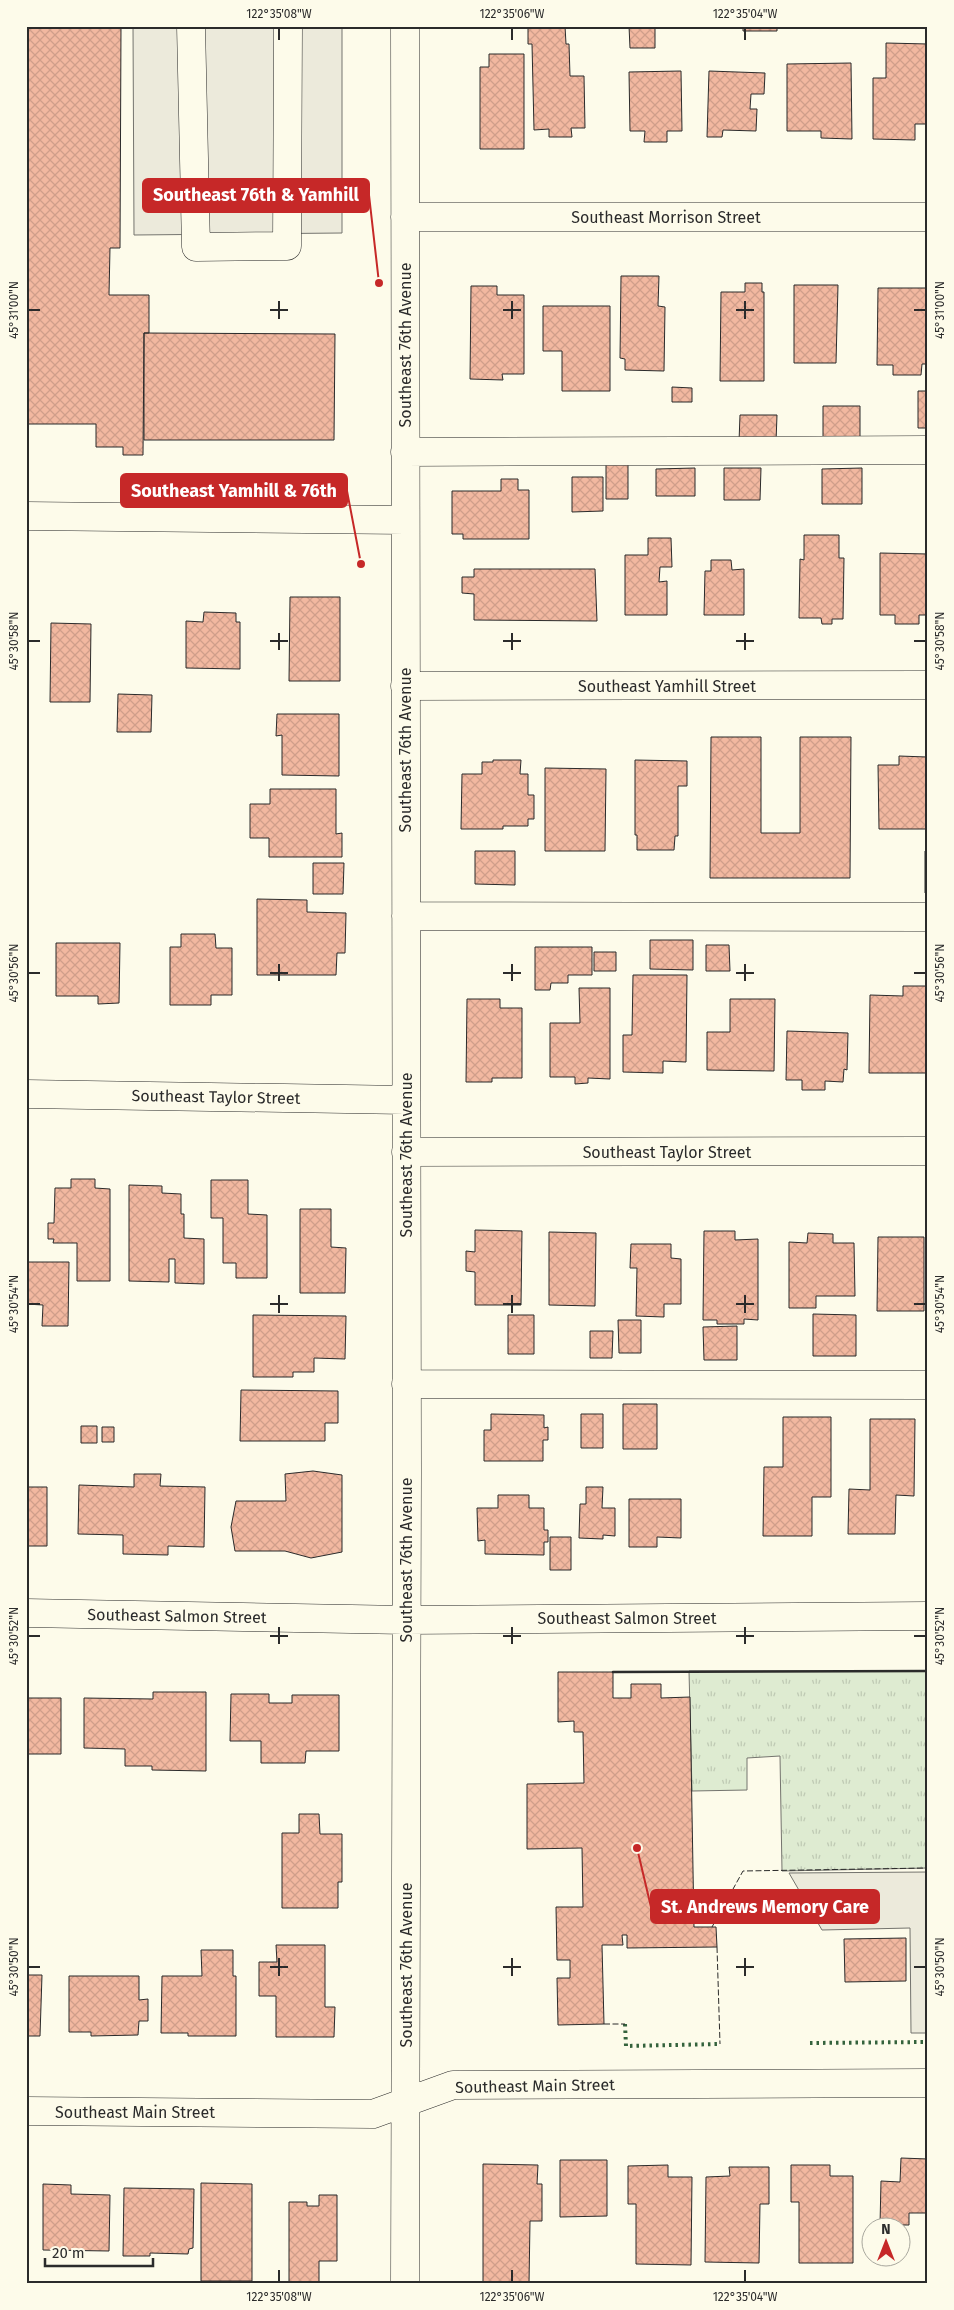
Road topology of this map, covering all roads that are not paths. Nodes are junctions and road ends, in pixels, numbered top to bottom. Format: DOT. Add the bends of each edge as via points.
graph roads {
  1 [pos="191,26"];
  2 [pos="288,26"];
  3 [pos="404,26"];
  4 [pos="405,217"];
  5 [pos="928,217"];
  6 [pos="928,450"];
  7 [pos="405,452"];
  8 [pos="26,516"];
  9 [pos="405,520"];
  10 [pos="928,685"];
  11 [pos="405,686"];
  12 [pos="406,916"];
  13 [pos="928,917"];
  14 [pos="26,1094"];
  15 [pos="406,1100"];
  16 [pos="928,1151"];
  17 [pos="406,1152"];
  18 [pos="406,1384"];
  19 [pos="928,1385"];
  20 [pos="26,1613"];
  21 [pos="928,1616"];
  22 [pos="406,1620"];
  23 [pos="928,2083"];
  24 [pos="405,2101"];
  25 [pos="26,2112"];
  26 [pos="405,2284"];
  1 -- 2 [label="street" via="196,247 287,246"];
  3 -- 4 [label="street, Southeast 76th Avenue"];
  4 -- 5 [label="street, Southeast Morrison Street"];
  4 -- 7 [label="street, Southeast 76th Avenue"];
  6 -- 7 [label="street"];
  7 -- 9 [label="street, Southeast 76th Avenue"];
  8 -- 9 [label="street"];
  9 -- 11 [label="street, Southeast 76th Avenue"];
  10 -- 11 [label="street, Southeast Yamhill Street"];
  11 -- 12 [label="street, Southeast 76th Avenue"];
  12 -- 13 [label="street"];
  12 -- 15 [label="street, Southeast 76th Avenue"];
  14 -- 15 [label="street, Southeast Taylor Street"];
  15 -- 17 [label="street, Southeast 76th Avenue"];
  16 -- 17 [label="street, Southeast Taylor Street"];
  17 -- 18 [label="street, Southeast 76th Avenue"];
  18 -- 19 [label="street"];
  18 -- 22 [label="street, Southeast 76th Avenue"];
  20 -- 22 [label="street, Southeast Salmon Street"];
  21 -- 22 [label="street, Southeast Salmon Street"];
  22 -- 24 [label="street, Southeast 76th Avenue"];
  23 -- 24 [label="street, Southeast Main Street" via="453,2085"];
  24 -- 25 [label="street, Southeast Main Street" via="373,2114"];
  24 -- 26 [label="street, Southeast 76th Avenue"];
}
